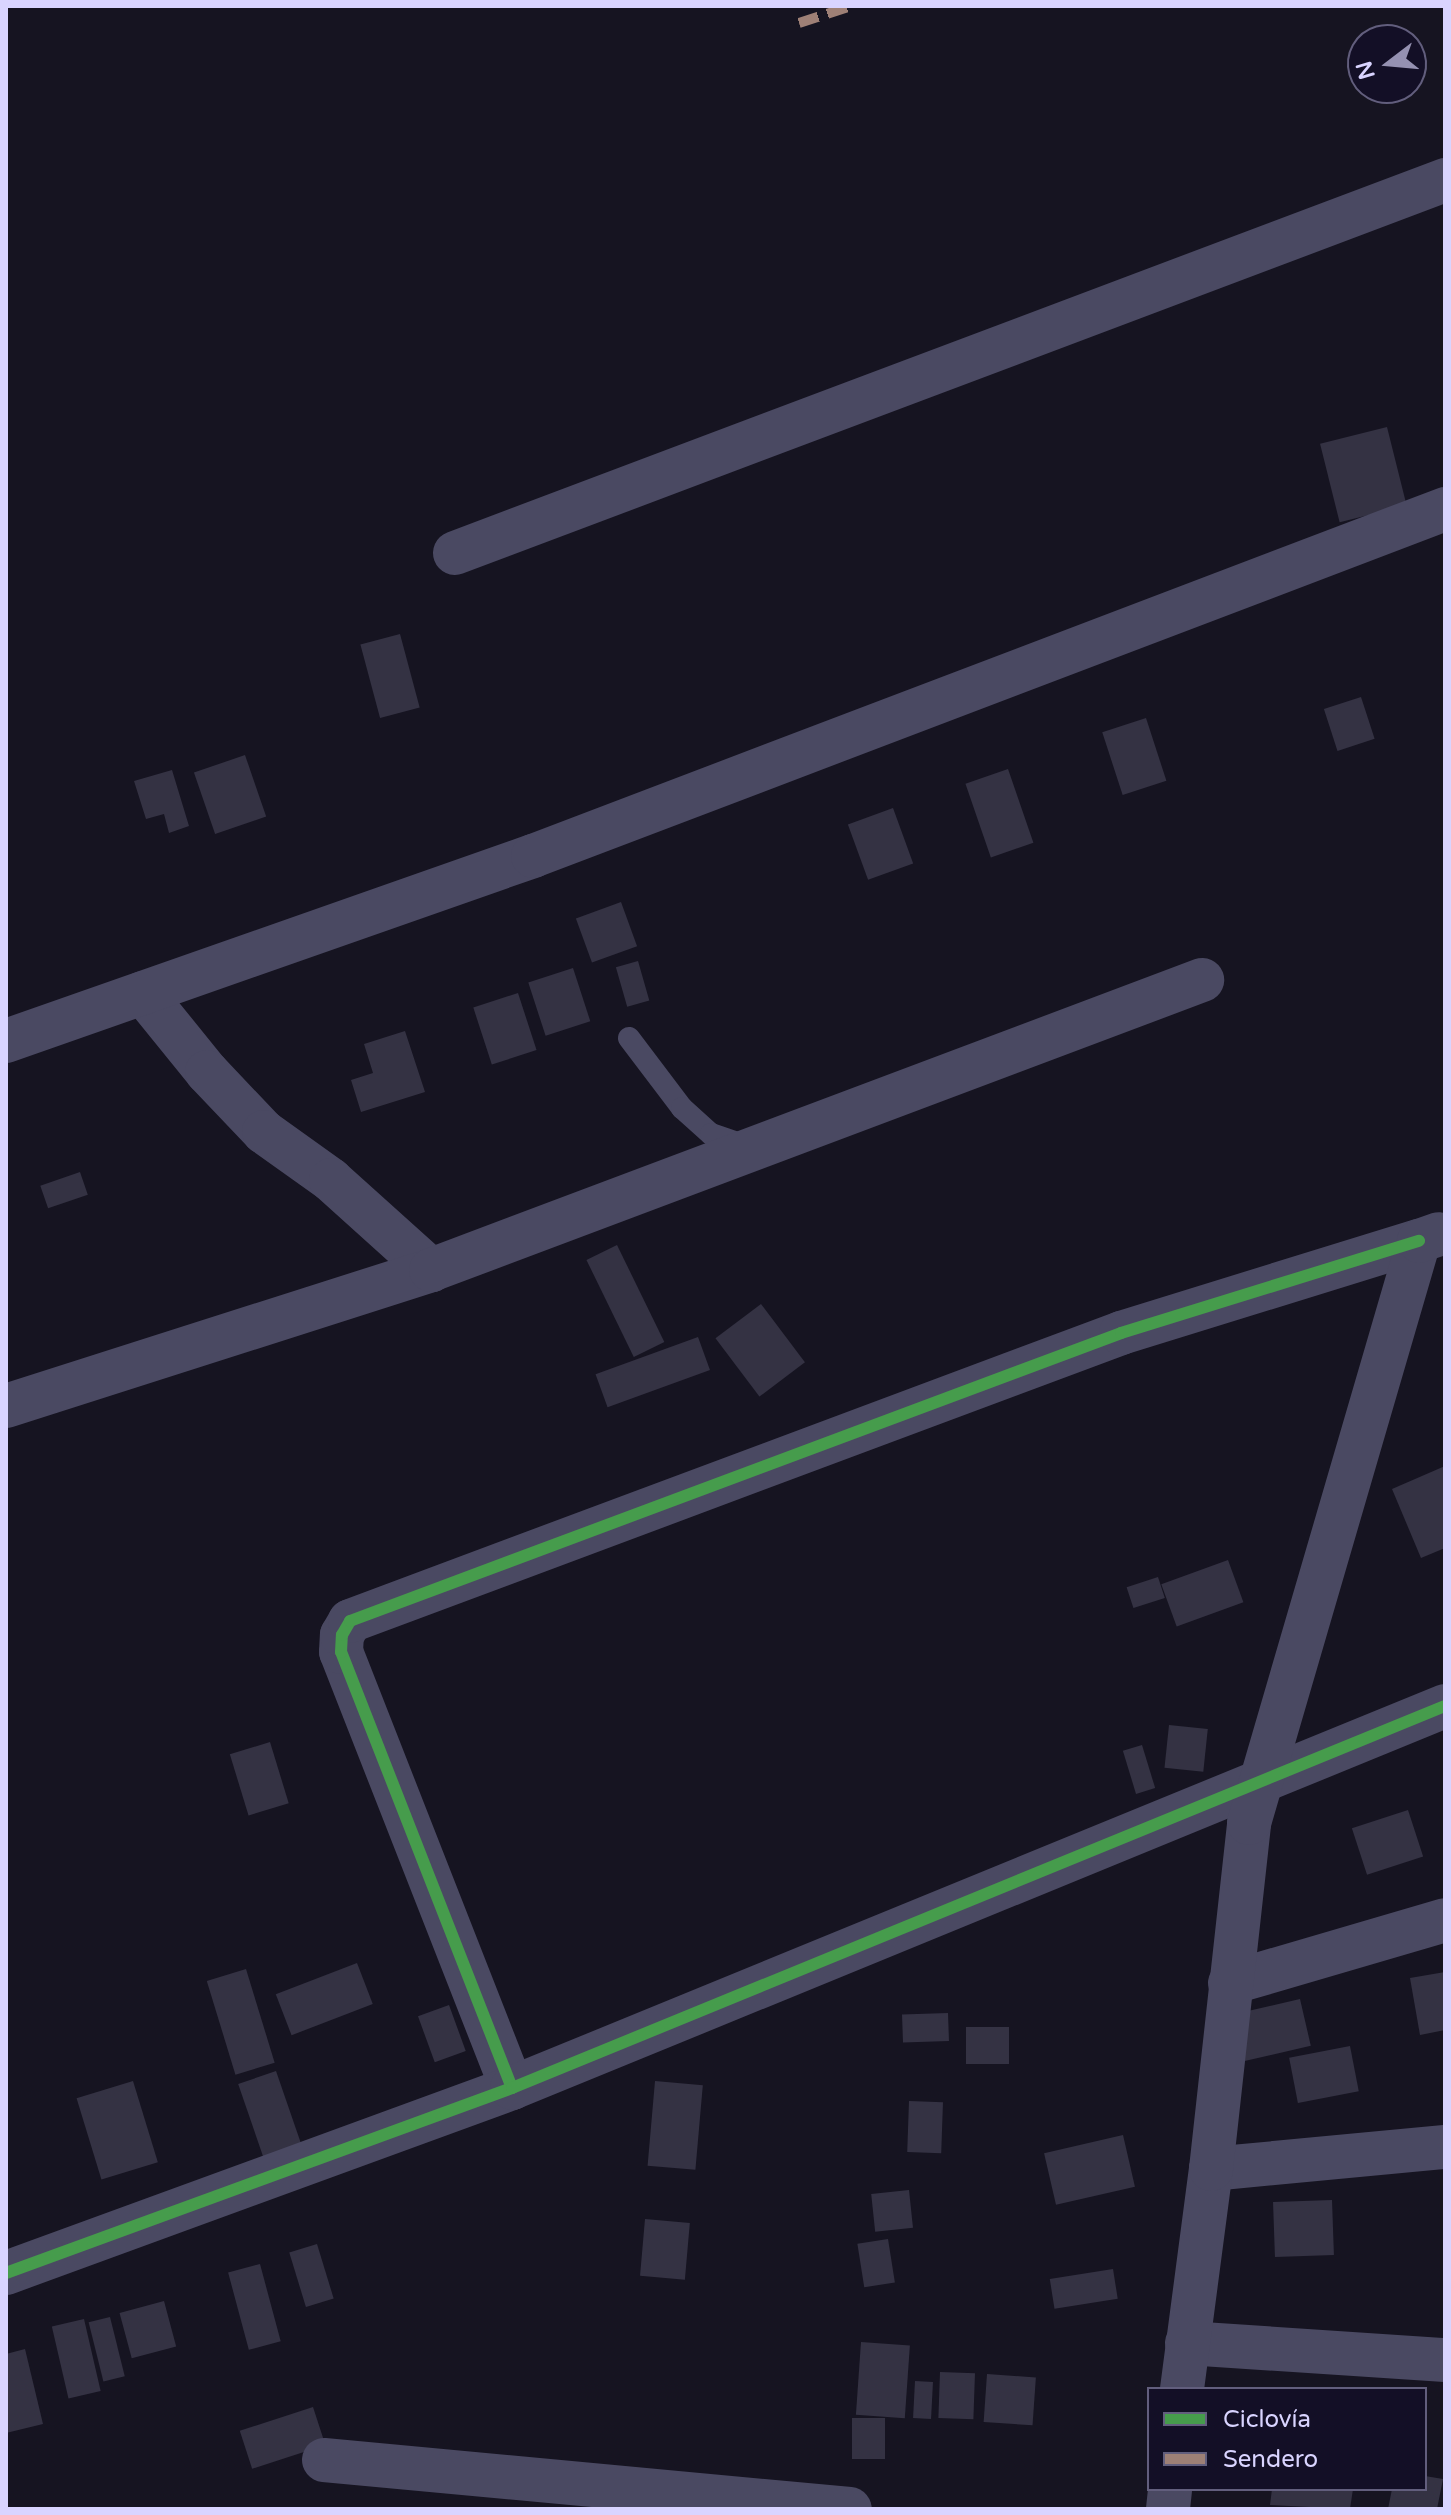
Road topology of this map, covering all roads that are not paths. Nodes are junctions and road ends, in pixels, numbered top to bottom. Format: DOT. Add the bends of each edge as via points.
graph roads {
  1 [pos="1445,180"];
  2 [pos="1445,509"];
  3 [pos="455,553"];
  4 [pos="1202,980"];
  5 [pos="143,993"];
  6 [pos="629,1038"];
  7 [pos="6,1041"];
  8 [pos="752,1148"];
  9 [pos="1432,1237"];
  10 [pos="431,1270"];
  11 [pos="6,1406"];
  12 [pos="1445,1706"];
  13 [pos="1260,1784"];
  14 [pos="1445,1920"];
  15 [pos="1230,1983"];
  16 [pos="512,2088"];
  17 [pos="1445,2147"];
  18 [pos="1211,2169"];
  19 [pos="6,2273"];
  20 [pos="1187,2343"];
  21 [pos="1445,2360"];
  22 [pos="1182,2387"];
  23 [pos="324,2460"];
  24 [pos="850,2509"];
  1 -- 3 [label="street"];
  2 -- 5 [label="street" via="533,856"];
  4 -- 8 [label="street"];
  5 -- 7 [label="street"];
  5 -- 10 [label="street" via="264,1132 331,1180"];
  6 -- 8 [label="lane" via="682,1108 711,1134"];
  8 -- 10 [label="street"];
  9 -- 13 [label="street"];
  9 -- 16 [label="street" via="1121,1333 350,1621 341,1652"];
  10 -- 11 [label="street"];
  12 -- 13 [label="street"];
  13 -- 15 [label="street" via="1249,1823"];
  13 -- 16 [label="street"];
  14 -- 15 [label="street"];
  15 -- 18 [label="street"];
  16 -- 19 [label="street"];
  17 -- 18 [label="street"];
  18 -- 20 [label="street"];
  20 -- 21 [label="street"];
  20 -- 22 [label="street"];
  23 -- 24 [label="street"];
}
